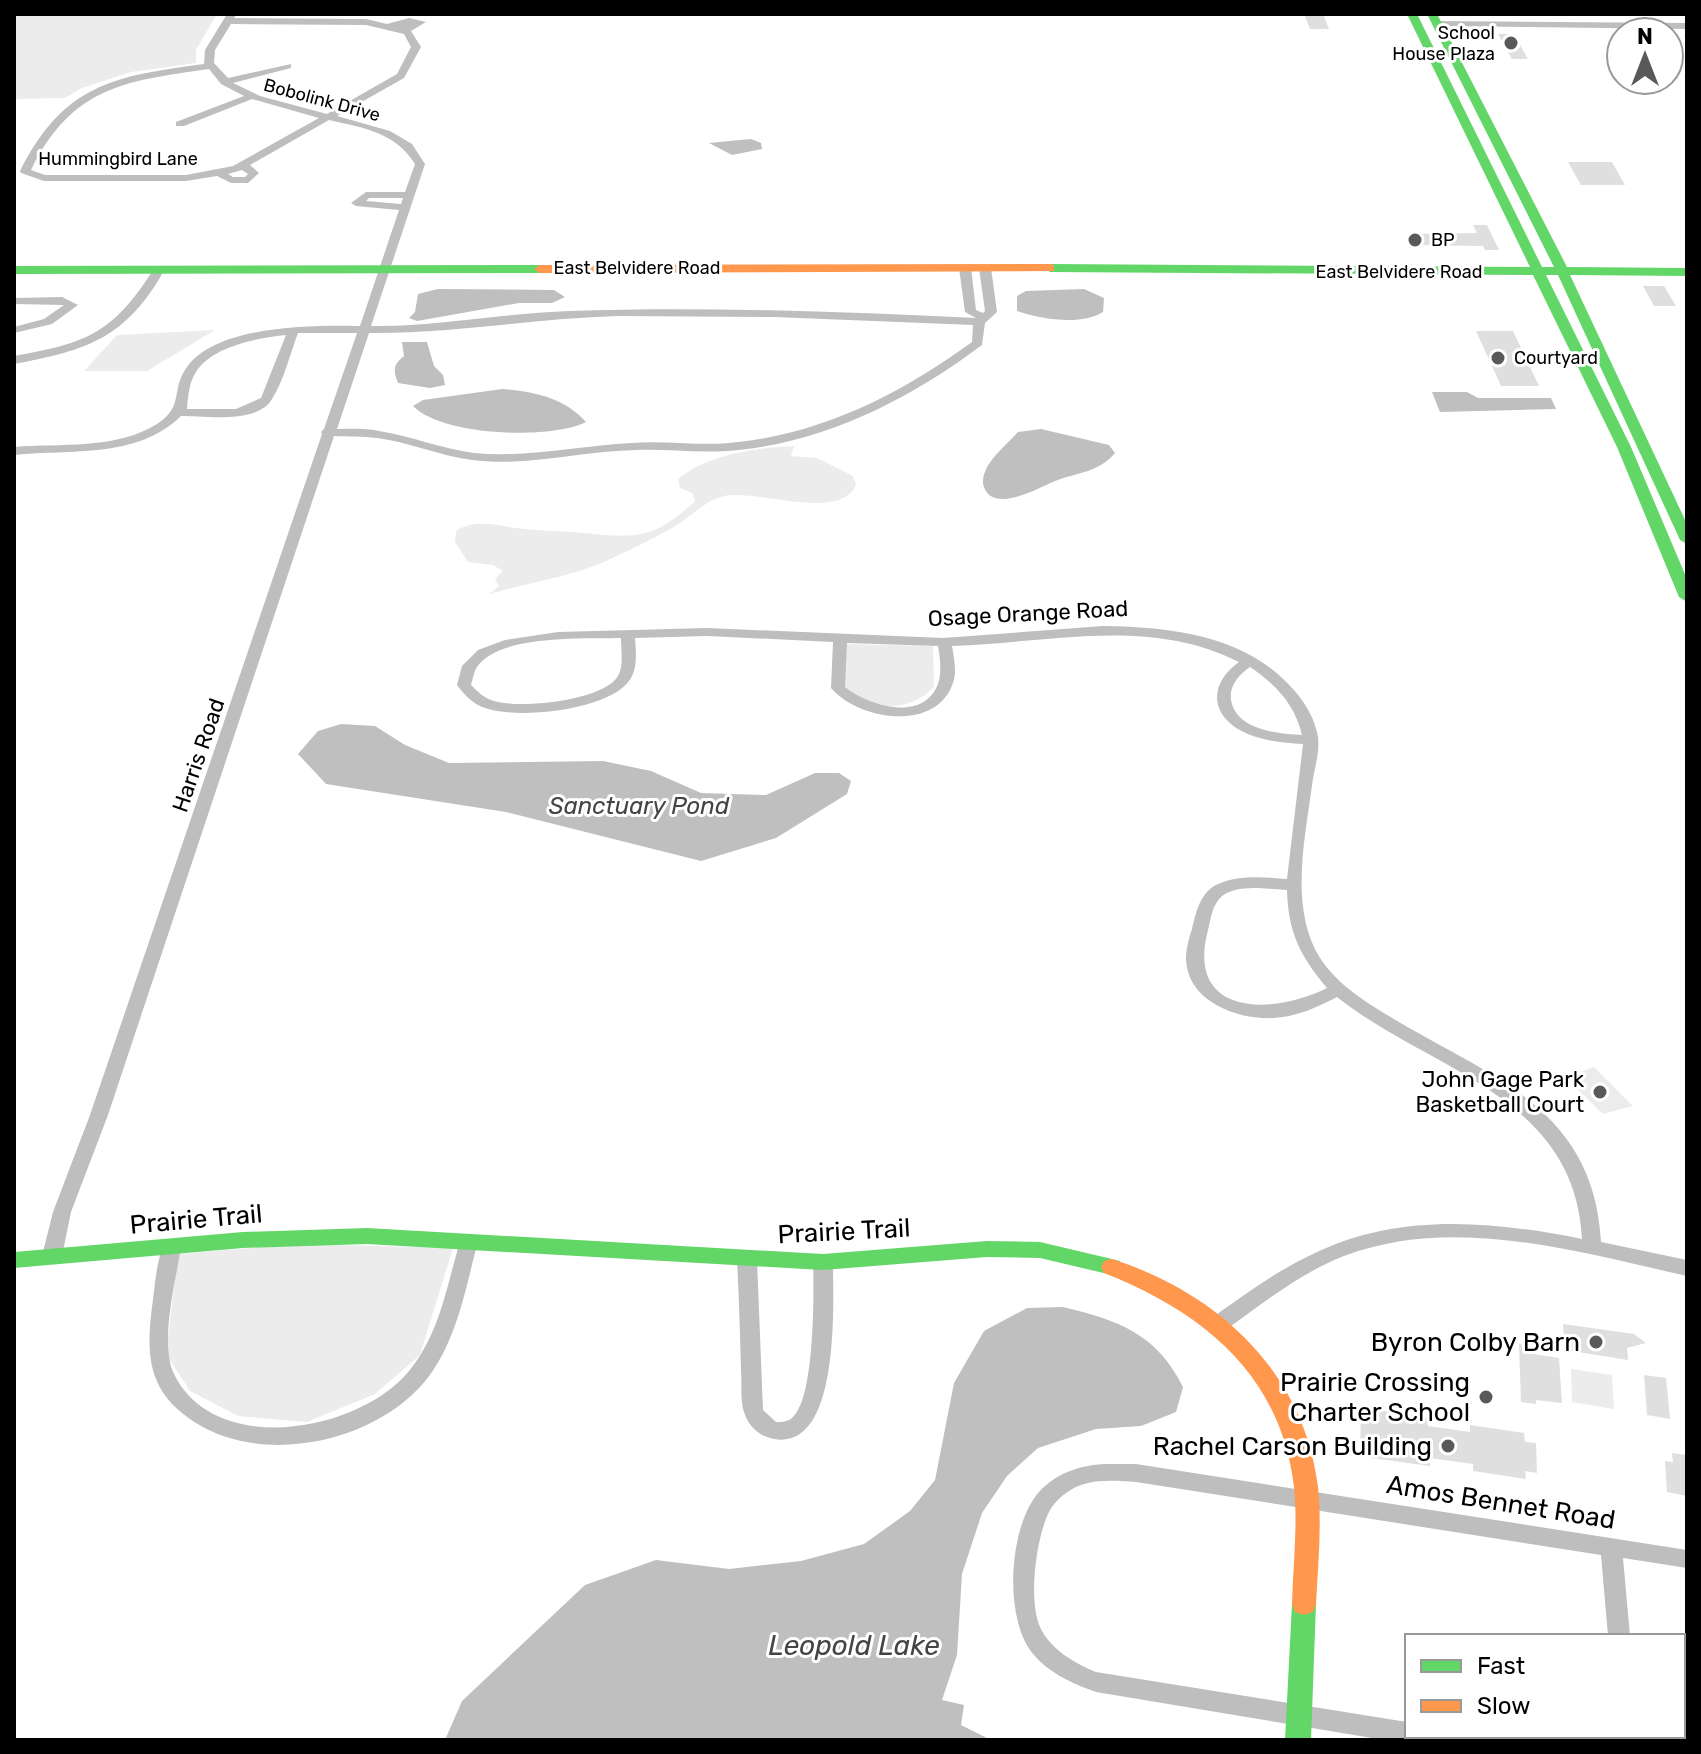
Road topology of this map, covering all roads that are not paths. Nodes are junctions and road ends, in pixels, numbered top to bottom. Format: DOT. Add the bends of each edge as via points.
graph roads {
  1 [pos="1412,14"];
  2 [pos="1576,14"];
  3 [pos="229,18"];
  4 [pos="1434,19"];
  5 [pos="391,26"];
  6 [pos="1583,26"];
  7 [pos="1687,26"];
  8 [pos="405,31"];
  9 [pos="210,66"];
  10 [pos="288,66"];
  11 [pos="224,82"];
  12 [pos="249,97"];
  13 [pos="329,118"];
  14 [pos="180,124"];
  15 [pos="409,195"];
  16 [pos="404,207"];
  17 [pos="1687,263"];
  18 [pos="383,268"];
  19 [pos="965,268"];
  20 [pos="985,268"];
  21 [pos="1535,268"];
  22 [pos="1559,268"];
  23 [pos="159,269"];
  24 [pos="14,270"];
  25 [pos="1687,272"];
  26 [pos="14,301"];
  27 [pos="980,322"];
  28 [pos="14,330"];
  29 [pos="361,331"];
  30 [pos="293,332"];
  31 [pos="14,360"];
  32 [pos="179,412"];
  33 [pos="327,432"];
  34 [pos="14,451"];
  35 [pos="1687,540"];
  36 [pos="1687,597"];
  37 [pos="628,634"];
  38 [pos="840,637"];
  39 [pos="945,642"];
  40 [pos="1249,661"];
  41 [pos="1311,740"];
  42 [pos="1295,885"];
  43 [pos="1339,989"];
  44 [pos="469,1241"];
  45 [pos="172,1247"];
  46 [pos="1592,1249"];
  47 [pos="52,1256"];
  48 [pos="14,1260"];
  49 [pos="747,1260"];
  50 [pos="823,1262"];
  51 [pos="1687,1268"];
  52 [pos="1217,1325"];
  53 [pos="1306,1500"];
  54 [pos="1611,1547"];
  55 [pos="1687,1559"];
  56 [pos="1619,1634"];
  57 [pos="1300,1715"];
  58 [pos="1405,1733"];
  59 [pos="1298,1740"];
  1 -- 21 [label="main road"];
  2 -- 6 [label="street"];
  3 -- 5 [label="street"];
  3 -- 9 [label="street" via="210,50"];
  4 -- 6 [label="street"];
  4 -- 22 [label="main road"];
  5 -- 8 [label="street"];
  5 -- 8 [label="street" via="421,22"];
  6 -- 7 [label="street"];
  8 -- 13 [label="street" via="416,47 405,71"];
  9 -- 11 [label="street, Bobolink Drive"];
  9 -- 13 [label="street, Hummingbird Lane" via="136,77 87,95 62,111 25,171 44,178 186,178 220,173 231,180 248,180 254,173 244,166"];
  10 -- 11 [label="street"];
  11 -- 12 [label="street, Bobolink Drive"];
  12 -- 13 [label="street, Bobolink Drive"];
  12 -- 14 [label="street"];
  13 -- 15 [label="street, Bobolink Drive" via="390,134 415,151 420,164"];
  15 -- 16 [label="street, Bobolink Drive"];
  15 -- 16 [label="street" via="366,195 356,203"];
  16 -- 18 [label="street, Bobolink Drive"];
  17 -- 22 [label="main road"];
  18 -- 19 [label="main road, East Belvidere Road"];
  18 -- 23 [label="main road, East Belvidere Road"];
  18 -- 29 [label="street, Harris Road"];
  19 -- 20 [label="main road, East Belvidere Road"];
  19 -- 27 [label="street" via="971,312"];
  20 -- 21 [label="main road, East Belvidere Road"];
  20 -- 27 [label="street" via="991,312"];
  21 -- 22 [label="main road, East Belvidere Road"];
  21 -- 36 [label="main road" via="1624,447"];
  22 -- 25 [label="main road"];
  22 -- 35 [label="main road"];
  23 -- 24 [label="main road, East Belvidere Road"];
  23 -- 31 [label="street" via="125,320 83,342"];
  26 -- 28 [label="street" via="62,300 72,305 48,322"];
  27 -- 29 [label="street" via="827,314 572,314"];
  27 -- 33 [label="street" via="950,364 838,424 789,438 731,447 635,446 499,458 450,452 399,437"];
  29 -- 30 [label="street"];
  29 -- 33 [label="street, Harris Road"];
  30 -- 32 [label="street" via="237,341 200,360 184,379"];
  30 -- 32 [label="street" via="259,407"];
  32 -- 34 [label="street" via="153,431 110,446"];
  33 -- 47 [label="street, Harris Road" via="104,1101 62,1212"];
  37 -- 37 [label="street, Osage Orange Road" via="501,644 474,658 464,685 493,706 591,700 610,692 626,676"];
  37 -- 38 [label="street, Osage Orange Road" via="682,630"];
  38 -- 39 [label="street, Osage Orange Road"];
  38 -- 39 [label="street" via="838,688 860,706 888,712 936,698 946,678"];
  39 -- 40 [label="street, Osage Orange Road" via="1146,629 1200,640"];
  40 -- 41 [label="street, Osage Orange Road" via="1291,694 1306,717"];
  40 -- 41 [label="street" via="1222,686 1227,712 1250,730"];
  41 -- 42 [label="street, Osage Orange Road"];
  42 -- 43 [label="street, Osage Orange Road" via="1294,904 1305,947"];
  42 -- 43 [label="street" via="1236,884 1213,895 1204,907 1197,942 1194,962 1199,980 1226,1003 1264,1012 1312,1003"];
  43 -- 46 [label="street, Osage Orange Road" via="1523,1104 1567,1155 1579,1179 1588,1205"];
  44 -- 45 [label="main road, Prairie Trail" via="300,1237"];
  44 -- 45 [label="street" via="441,1338 412,1383 364,1418 304,1435 275,1436 247,1434 196,1414 165,1378 160,1354"];
  44 -- 49 [label="main road, Prairie Trail"];
  45 -- 47 [label="main road, Prairie Trail"];
  46 -- 51 [label="street"];
  46 -- 52 [label="street" via="1471,1230 1376,1239 1297,1270"];
  47 -- 48 [label="main road, Prairie Trail"];
  49 -- 50 [label="main road, Prairie Trail"];
  49 -- 50 [label="street" via="753,1411 761,1425 777,1431 804,1420 812,1397 825,1315"];
  50 -- 52 [label="main road, Prairie Trail" via="1040,1250 1149,1282"];
  52 -- 53 [label="main road, Prairie Trail" via="1253,1361 1278,1398 1301,1460"];
  53 -- 54 [label="street, Amos Bennet Road"];
  53 -- 57 [label="main road, Prairie Trail"];
  53 -- 57 [label="street, Amos Bennet Road" via="1136,1473 1078,1476 1044,1501 1037,1515 1023,1600 1038,1643 1073,1674"];
  54 -- 55 [label="street, Amos Bennet Road"];
  54 -- 56 [label="street"];
  57 -- 58 [label="street, Amos Bennet Road"];
  57 -- 59 [label="main road, Prairie Trail"];
}
